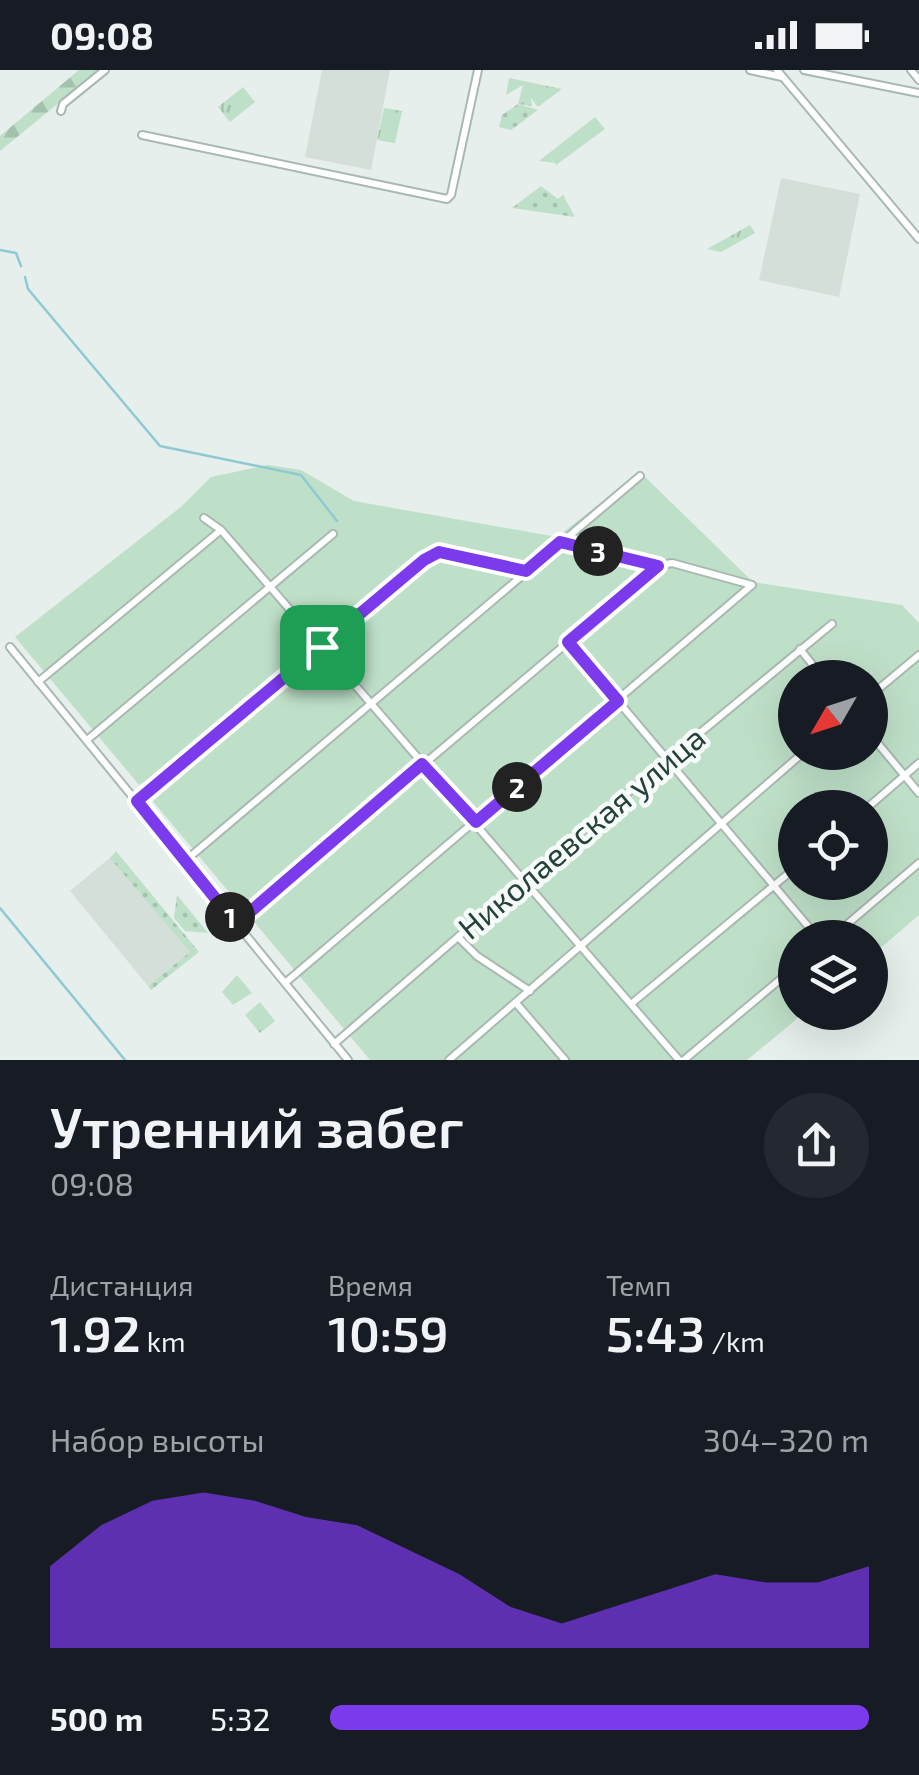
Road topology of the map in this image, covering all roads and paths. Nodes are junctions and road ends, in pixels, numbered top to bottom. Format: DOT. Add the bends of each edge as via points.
graph roads {
  1 [pos="106,70"];
  2 [pos="478,70"];
  3 [pos="750,70"];
  4 [pos="778,70"];
  5 [pos="804,70"];
  6 [pos="911,70"];
  7 [pos="784,78"];
  8 [pos="919,80"];
  9 [pos="919,93"];
  10 [pos="61,111"];
  11 [pos="142,135"];
  12 [pos="918,236"];
  13 [pos="640,476"];
  14 [pos="204,518"];
  15 [pos="221,530"];
  16 [pos="334,534"];
  17 [pos="560,542"];
  18 [pos="658,566"];
  19 [pos="526,571"];
  20 [pos="271,588"];
  21 [pos="832,624"];
  22 [pos="568,642"];
  23 [pos="10,647"];
  24 [pos="322,647"];
  25 [pos="800,649"];
  26 [pos="919,655"];
  27 [pos="809,660"];
  28 [pos="888,681"];
  29 [pos="38,682"];
  30 [pos="618,701"];
  31 [pos="371,706"];
  32 [pos="87,740"];
  33 [pos="888,756"];
  34 [pos="669,761"];
  35 [pos="422,764"];
  36 [pos="919,764"];
  37 [pos="784,770"];
  38 [pos="905,776"];
  39 [pos="888,790"];
  40 [pos="919,793"];
  41 [pos="137,801"];
  42 [pos="476,822"];
  43 [pos="722,824"];
  44 [pos="185,861"];
  45 [pos="919,863"];
  46 [pos="523,882"];
  47 [pos="778,883"];
  48 [pos="774,886"];
  49 [pos="803,920"];
  50 [pos="852,920"];
  51 [pos="236,924"];
  52 [pos="459,938"];
  53 [pos="581,946"];
  54 [pos="778,981"];
  55 [pos="285,984"];
  56 [pos="530,990"];
  57 [pos="516,1002"];
  58 [pos="630,1005"];
  59 [pos="334,1044"];
  60 [pos="458,1052"];
  61 [pos="348,1060"];
  62 [pos="449,1060"];
  63 [pos="465,1060"];
  64 [pos="565,1060"];
  65 [pos="682,1060"];
  1 -- 10 [label="street"];
  2 -- 11 [label="street" via="447,199"];
  3 -- 7 [label="street"];
  4 -- 7 [label="street"];
  5 -- 9 [label="street"];
  6 -- 8 [label="street"];
  7 -- 12 [label="street"];
  13 -- 17 [label="street"];
  14 -- 15 [label="street"];
  15 -- 20 [label="street"];
  15 -- 29 [label="street"];
  16 -- 20 [label="street"];
  17 -- 18 [label="street"];
  17 -- 19 [label="street"];
  18 -- 22 [label="street"];
  18 -- 30 [label="street" via="672,563 752,586"];
  19 -- 24 [label="street" via="439,552"];
  19 -- 31 [label="street"];
  20 -- 24 [label="street"];
  20 -- 32 [label="street"];
  21 -- 25 [label="street, Николаевская улица"];
  22 -- 30 [label="street"];
  22 -- 35 [label="street"];
  23 -- 29 [label="street"];
  24 -- 31 [label="street"];
  24 -- 41 [label="street"];
  25 -- 27 [label="street"];
  25 -- 34 [label="street, Николаевская улица"];
  26 -- 28 [label="street"];
  29 -- 32 [label="street"];
  30 -- 34 [label="street"];
  30 -- 42 [label="street"];
  31 -- 35 [label="street"];
  31 -- 44 [label="street"];
  32 -- 41 [label="street"];
  33 -- 38 [label="street"];
  34 -- 43 [label="street"];
  34 -- 46 [label="street, Николаевская улица"];
  35 -- 42 [label="street"];
  35 -- 51 [label="street"];
  36 -- 38 [label="street"];
  37 -- 43 [label="street"];
  38 -- 39 [label="street"];
  38 -- 40 [label="street"];
  41 -- 44 [label="street"];
  42 -- 46 [label="street"];
  42 -- 55 [label="street"];
  43 -- 48 [label="street"];
  43 -- 53 [label="street"];
  44 -- 51 [label="street"];
  45 -- 50 [label="street"];
  46 -- 52 [label="street, Николаевская улица"];
  46 -- 53 [label="street"];
  47 -- 48 [label="street"];
  48 -- 49 [label="street"];
  48 -- 58 [label="street"];
  51 -- 55 [label="street"];
  52 -- 56 [label="street"];
  52 -- 59 [label="street, Николаевская улица"];
  53 -- 56 [label="street"];
  53 -- 58 [label="street"];
  54 -- 65 [label="street"];
  55 -- 59 [label="street"];
  56 -- 57 [label="street"];
  57 -- 60 [label="street"];
  57 -- 64 [label="street"];
  58 -- 65 [label="street"];
  59 -- 61 [label="street"];
  60 -- 62 [label="street"];
  60 -- 63 [label="street"];
}
